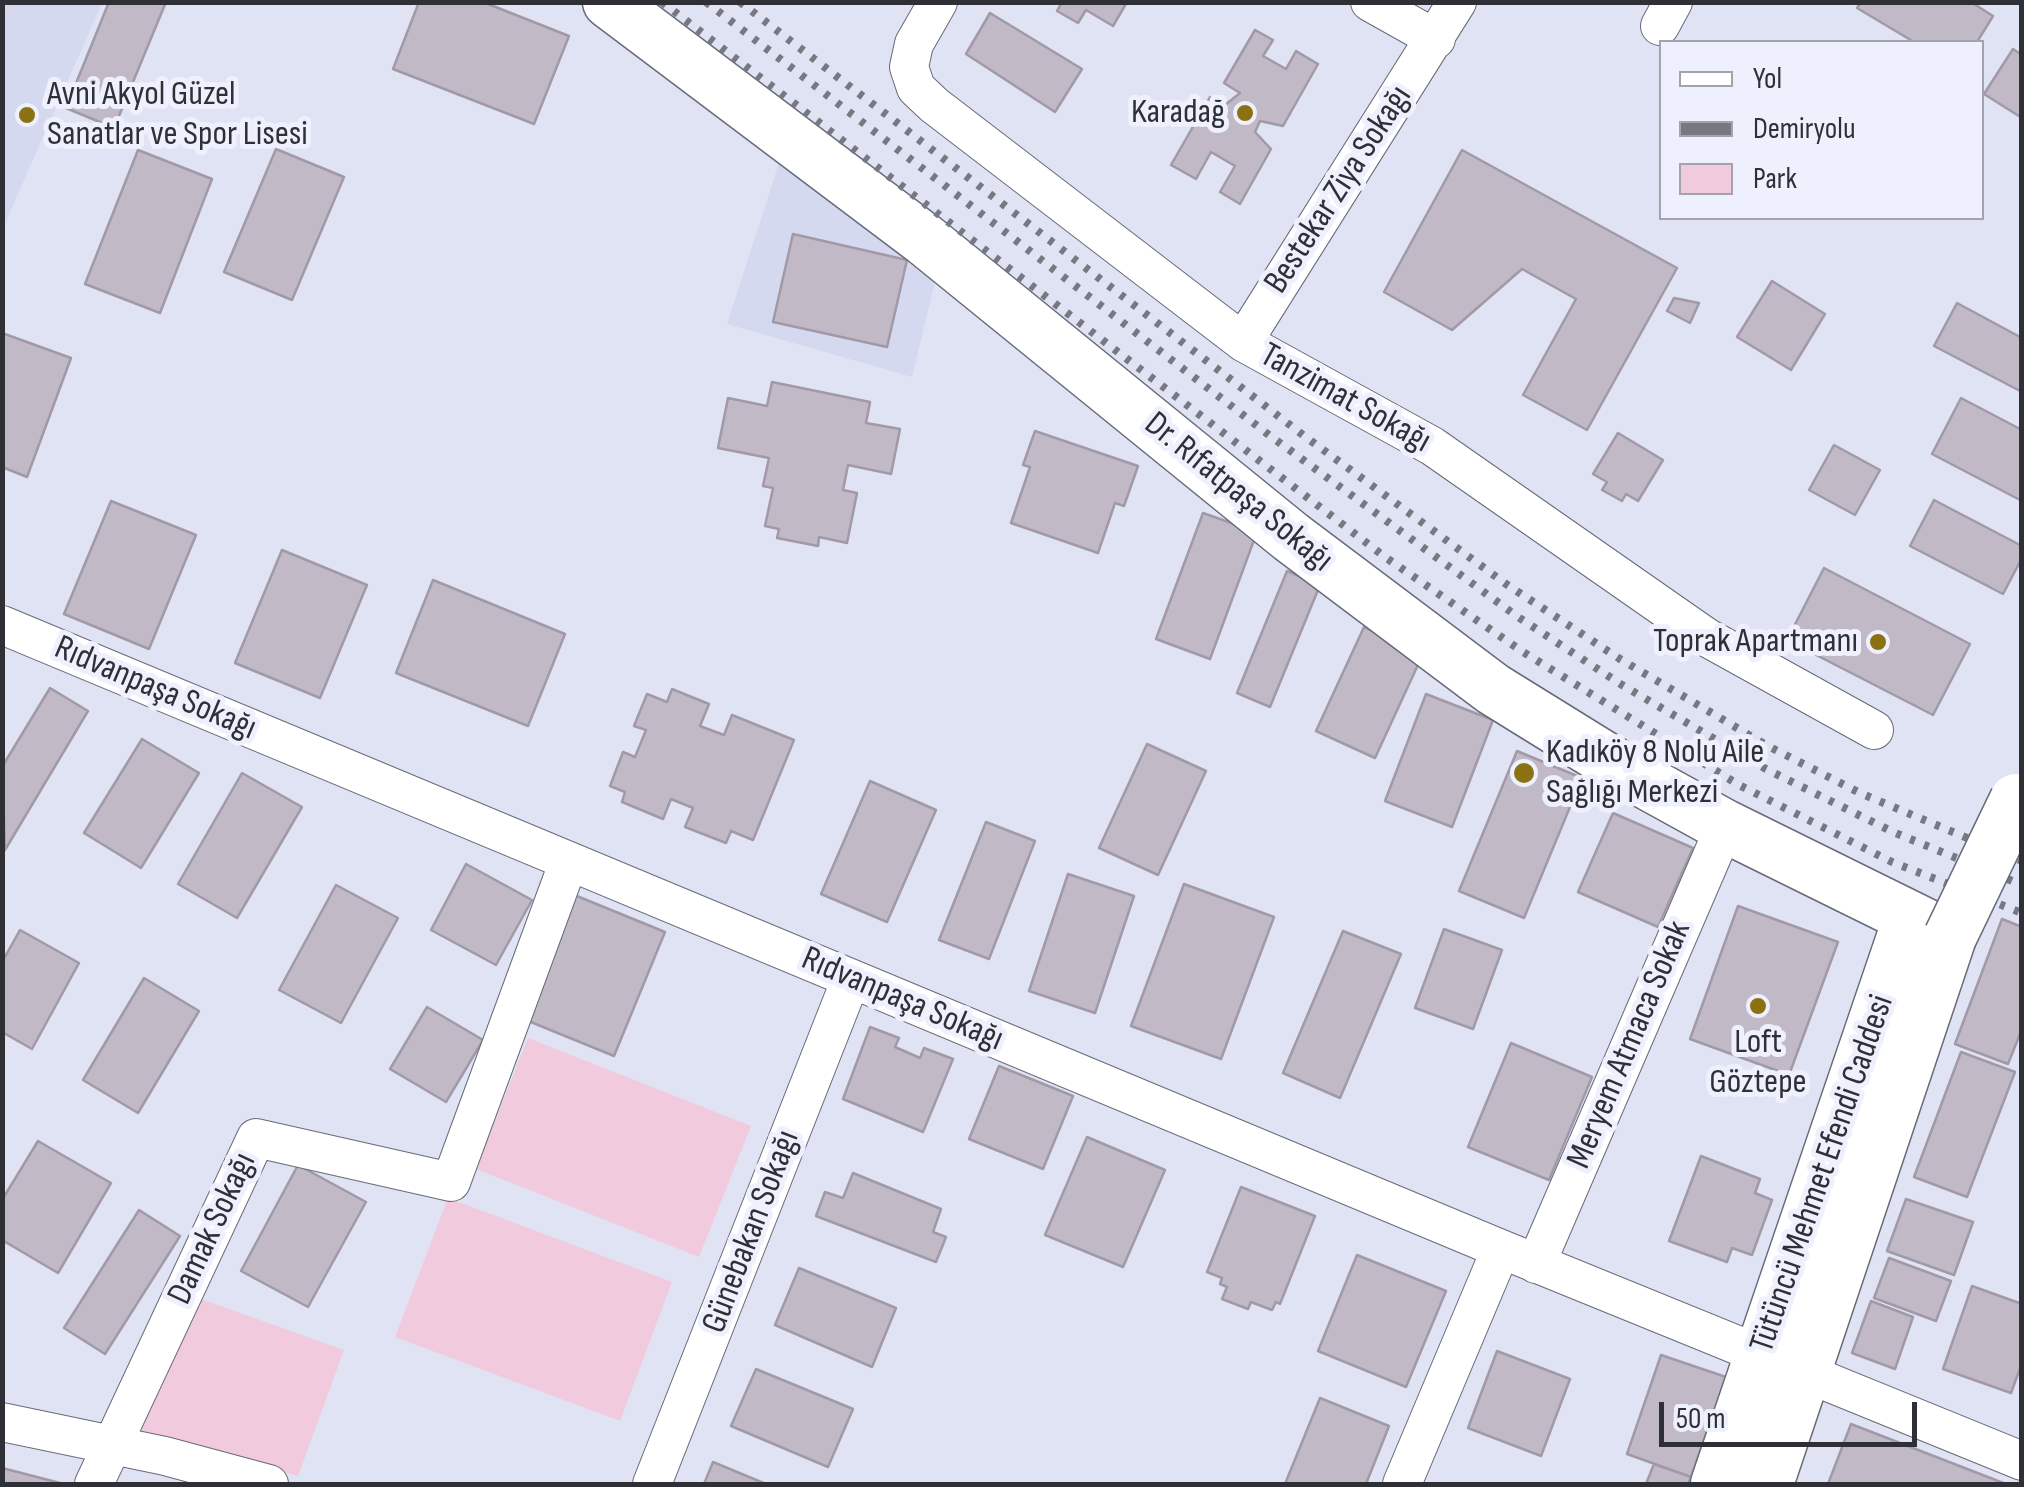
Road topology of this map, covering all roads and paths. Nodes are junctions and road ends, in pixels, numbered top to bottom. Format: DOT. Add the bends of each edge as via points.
graph roads {
  1 [pos="609,2"];
  2 [pos="938,2"];
  3 [pos="1370,2"];
  4 [pos="1457,2"];
  5 [pos="1436,39"];
  6 [pos="1243,342"];
  7 [pos="2,625"];
  8 [pos="1874,730"];
  9 [pos="2019,793"];
  10 [pos="1724,826"];
  11 [pos="569,861"];
  12 [pos="1929,929"];
  13 [pos="851,979"];
  14 [pos="1501,1249"];
  15 [pos="1536,1264"];
  16 [pos="1783,1364"];
  17 [pos="2,1422"];
  18 [pos="110,1444"];
  19 [pos="2022,1460"];
  20 [pos="94,1484"];
  21 [pos="269,1484"];
  22 [pos="652,1484"];
  23 [pos="1402,1484"];
  24 [pos="1718,1484"];
  25 [pos="1767,1484"];
  1 -- 10 [label="street, Dr. Rıfatpaşa Sokağı" via="925,240 1427,642 1534,716"];
  2 -- 6 [label="street, Tanzimat Sokağı" via="910,55 916,88"];
  3 -- 5 [label="street"];
  4 -- 5 [label="street, Bestekar Ziya Sokağı"];
  5 -- 6 [label="street, Bestekar Ziya Sokağı"];
  6 -- 8 [label="street, Tanzimat Sokağı" via="1432,446 1706,637"];
  7 -- 11 [label="street, Rıdvanpaşa Sokağı"];
  9 -- 12 [label="street, Tütüncü Mehmet Efendi Caddesi, bridge"];
  10 -- 12 [label="street, Dr. Rıfatpaşa Sokağı"];
  10 -- 15 [label="street, Meryem Atmaca Sokak"];
  11 -- 13 [label="street, Rıdvanpaşa Sokağı"];
  11 -- 18 [label="street, Damak Sokağı" via="450,1182 256,1138"];
  12 -- 16 [label="street, Tütüncü Mehmet Efendi Caddesi"];
  13 -- 14 [label="street, Rıdvanpaşa Sokağı"];
  13 -- 22 [label="street, Günebakan Sokağı"];
  14 -- 15 [label="street, Rıdvanpaşa Sokağı"];
  14 -- 23 [label="street"];
  15 -- 16 [label="street, Rıdvanpaşa Sokağı"];
  16 -- 19 [label="street, Rıdvanpaşa Sokağı"];
  16 -- 24 [label="street, Tütüncü Mehmet Efendi Caddesi"];
  16 -- 25 [label="street, Tütüncü Mehmet Efendi Caddesi"];
  17 -- 18 [label="street"];
  18 -- 20 [label="street, Damak Sokağı"];
  18 -- 21 [label="street"];
}
